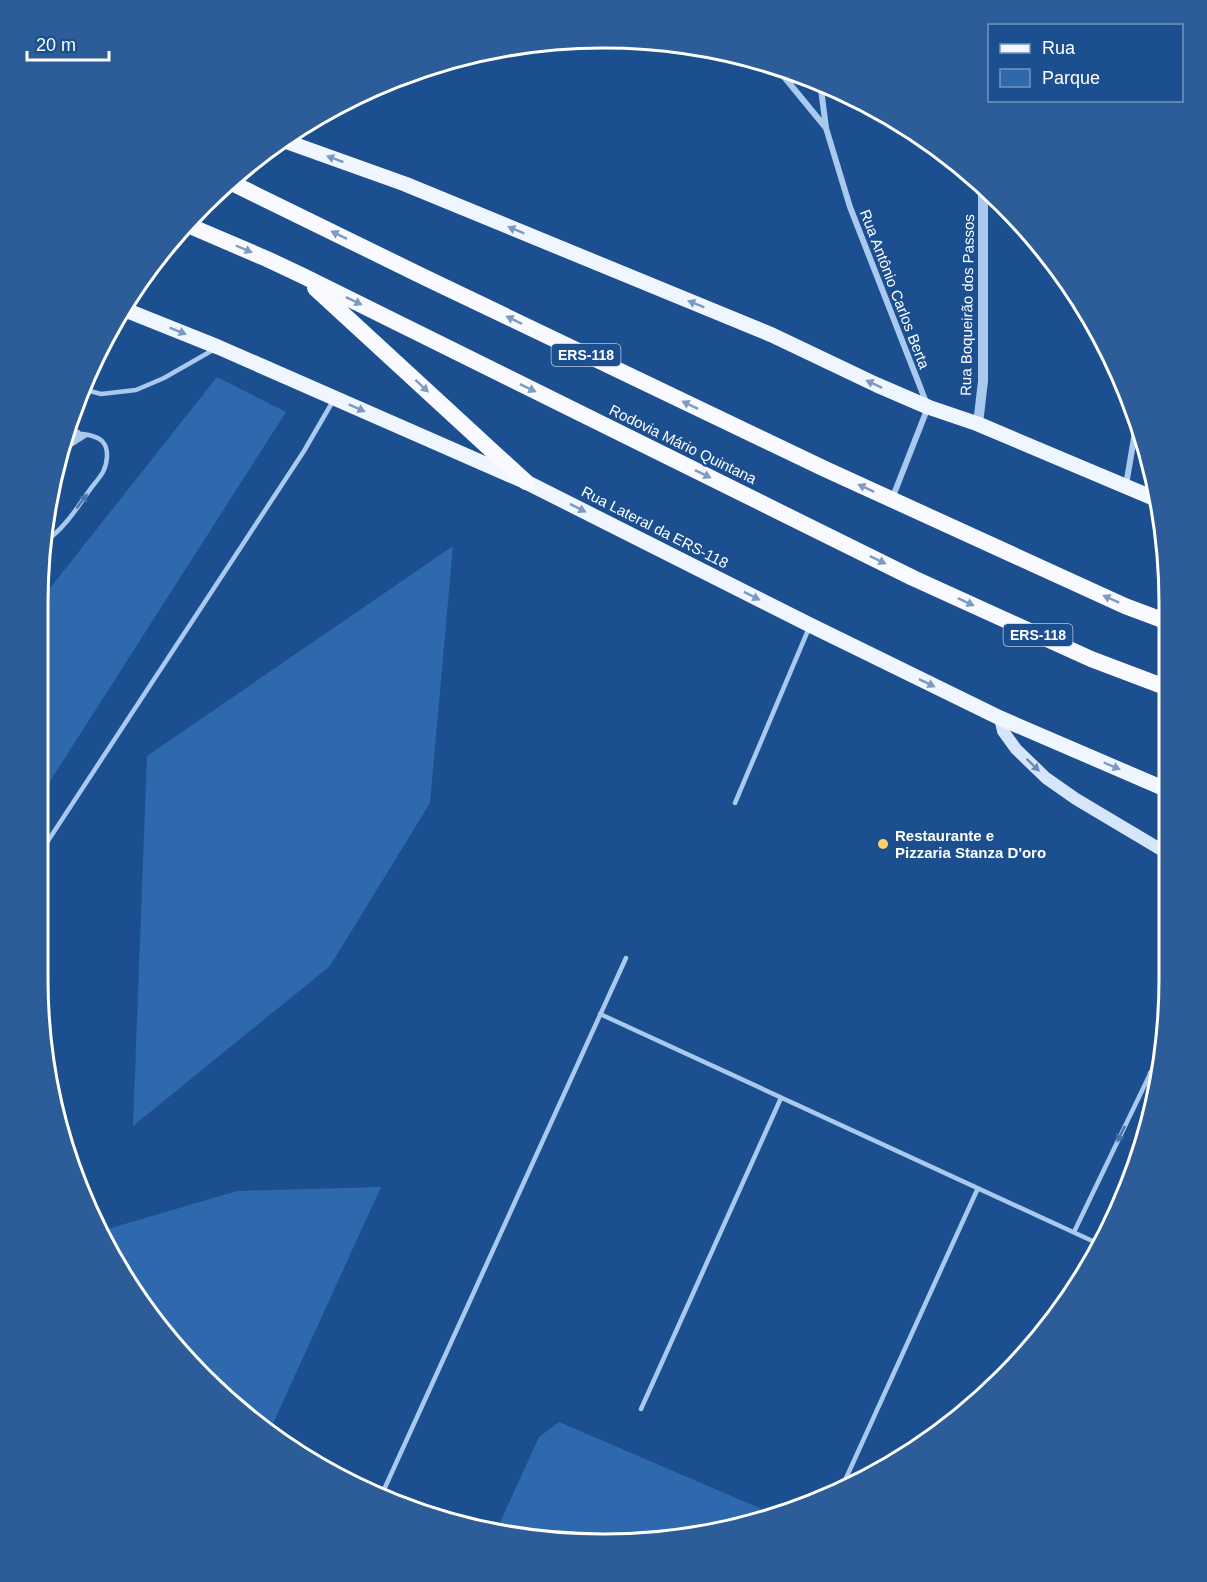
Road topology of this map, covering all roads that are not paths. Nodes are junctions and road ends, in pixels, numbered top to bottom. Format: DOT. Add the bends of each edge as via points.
graph roads {
  1 [pos="785,78"];
  2 [pos="821,92"];
  3 [pos="826,128"];
  4 [pos="292,144"];
  5 [pos="237,186"];
  6 [pos="983,198"];
  7 [pos="195,228"];
  8 [pos="301,275"];
  9 [pos="131,312"];
  10 [pos="218,347"];
  11 [pos="90,391"];
  12 [pos="334,398"];
  13 [pos="928,407"];
  14 [pos="978,424"];
  15 [pos="75,431"];
  16 [pos="75,433"];
  17 [pos="86,435"];
  18 [pos="73,438"];
  19 [pos="1134,439"];
  20 [pos="71,444"];
  21 [pos="526,482"];
  22 [pos="1126,488"];
  23 [pos="1148,496"];
  24 [pos="892,500"];
  25 [pos="52,537"];
  26 [pos="1159,619"];
  27 [pos="810,625"];
  28 [pos="1159,685"];
  29 [pos="1000,718"];
  30 [pos="1159,786"];
  31 [pos="735,803"];
  32 [pos="48,841"];
  33 [pos="1159,848"];
  34 [pos="626,958"];
  35 [pos="600,1014"];
  36 [pos="1150,1073"];
  37 [pos="781,1098"];
  38 [pos="978,1188"];
  39 [pos="1074,1232"];
  40 [pos="1093,1241"];
  41 [pos="641,1409"];
  42 [pos="846,1478"];
  43 [pos="384,1489"];
  1 -- 3 [label="street"];
  2 -- 3 [label="street, Rua Antônio Carlos Berta"];
  3 -- 13 [label="street, Rua Antônio Carlos Berta" via="850,207"];
  13 -- 4 [label="main road, one-way" via="750,326 405,184"];
  24 -- 5 [label="highway, ERS-118, one-way"];
  6 -- 14 [label="street, Rua Boqueirão dos Passos" via="983,381"];
  7 -- 8 [label="highway, Rodovia Mário Quintana / ERS-118, one-way"];
  8 -- 21 [label="highway, one-way"];
  8 -- 28 [label="highway, Rodovia Mário Quintana / ERS-118, one-way" via="913,578 1091,659"];
  9 -- 10 [label="main road, Rua Lateral da ERS-118, one-way"];
  10 -- 11 [label="lane" via="136,390 101,394"];
  10 -- 12 [label="main road, Rua Lateral da ERS-118"];
  12 -- 21 [label="main road, Rua Lateral da ERS-118, one-way"];
  12 -- 32 [label="lane" via="304,451"];
  13 -- 14 [label="main road"];
  13 -- 24 [label="street"];
  14 -- 22 [label="main road"];
  15 -- 17 [label="lane"];
  16 -- 17 [label="lane"];
  17 -- 18 [label="lane"];
  17 -- 20 [label="lane"];
  25 -- 17 [label="lane, one-way" via="102,473 106,448"];
  19 -- 22 [label="street"];
  21 -- 27 [label="main road, Rua Lateral da ERS-118, one-way"];
  22 -- 23 [label="main road"];
  26 -- 24 [label="highway, ERS-118, one-way"];
  27 -- 29 [label="main road, Rua Lateral da ERS-118, one-way"];
  27 -- 31 [label="lane"];
  29 -- 30 [label="main road, Rua Lateral da ERS-118, one-way"];
  29 -- 33 [label="main road, one-way" via="1003,731 1016,749 1046,778"];
  34 -- 35 [label="lane"];
  35 -- 37 [label="lane"];
  35 -- 43 [label="lane"];
  36 -- 39 [label="lane, one-way"];
  37 -- 38 [label="lane"];
  37 -- 41 [label="lane"];
  38 -- 39 [label="lane"];
  38 -- 42 [label="lane"];
  39 -- 40 [label="lane"];
}
